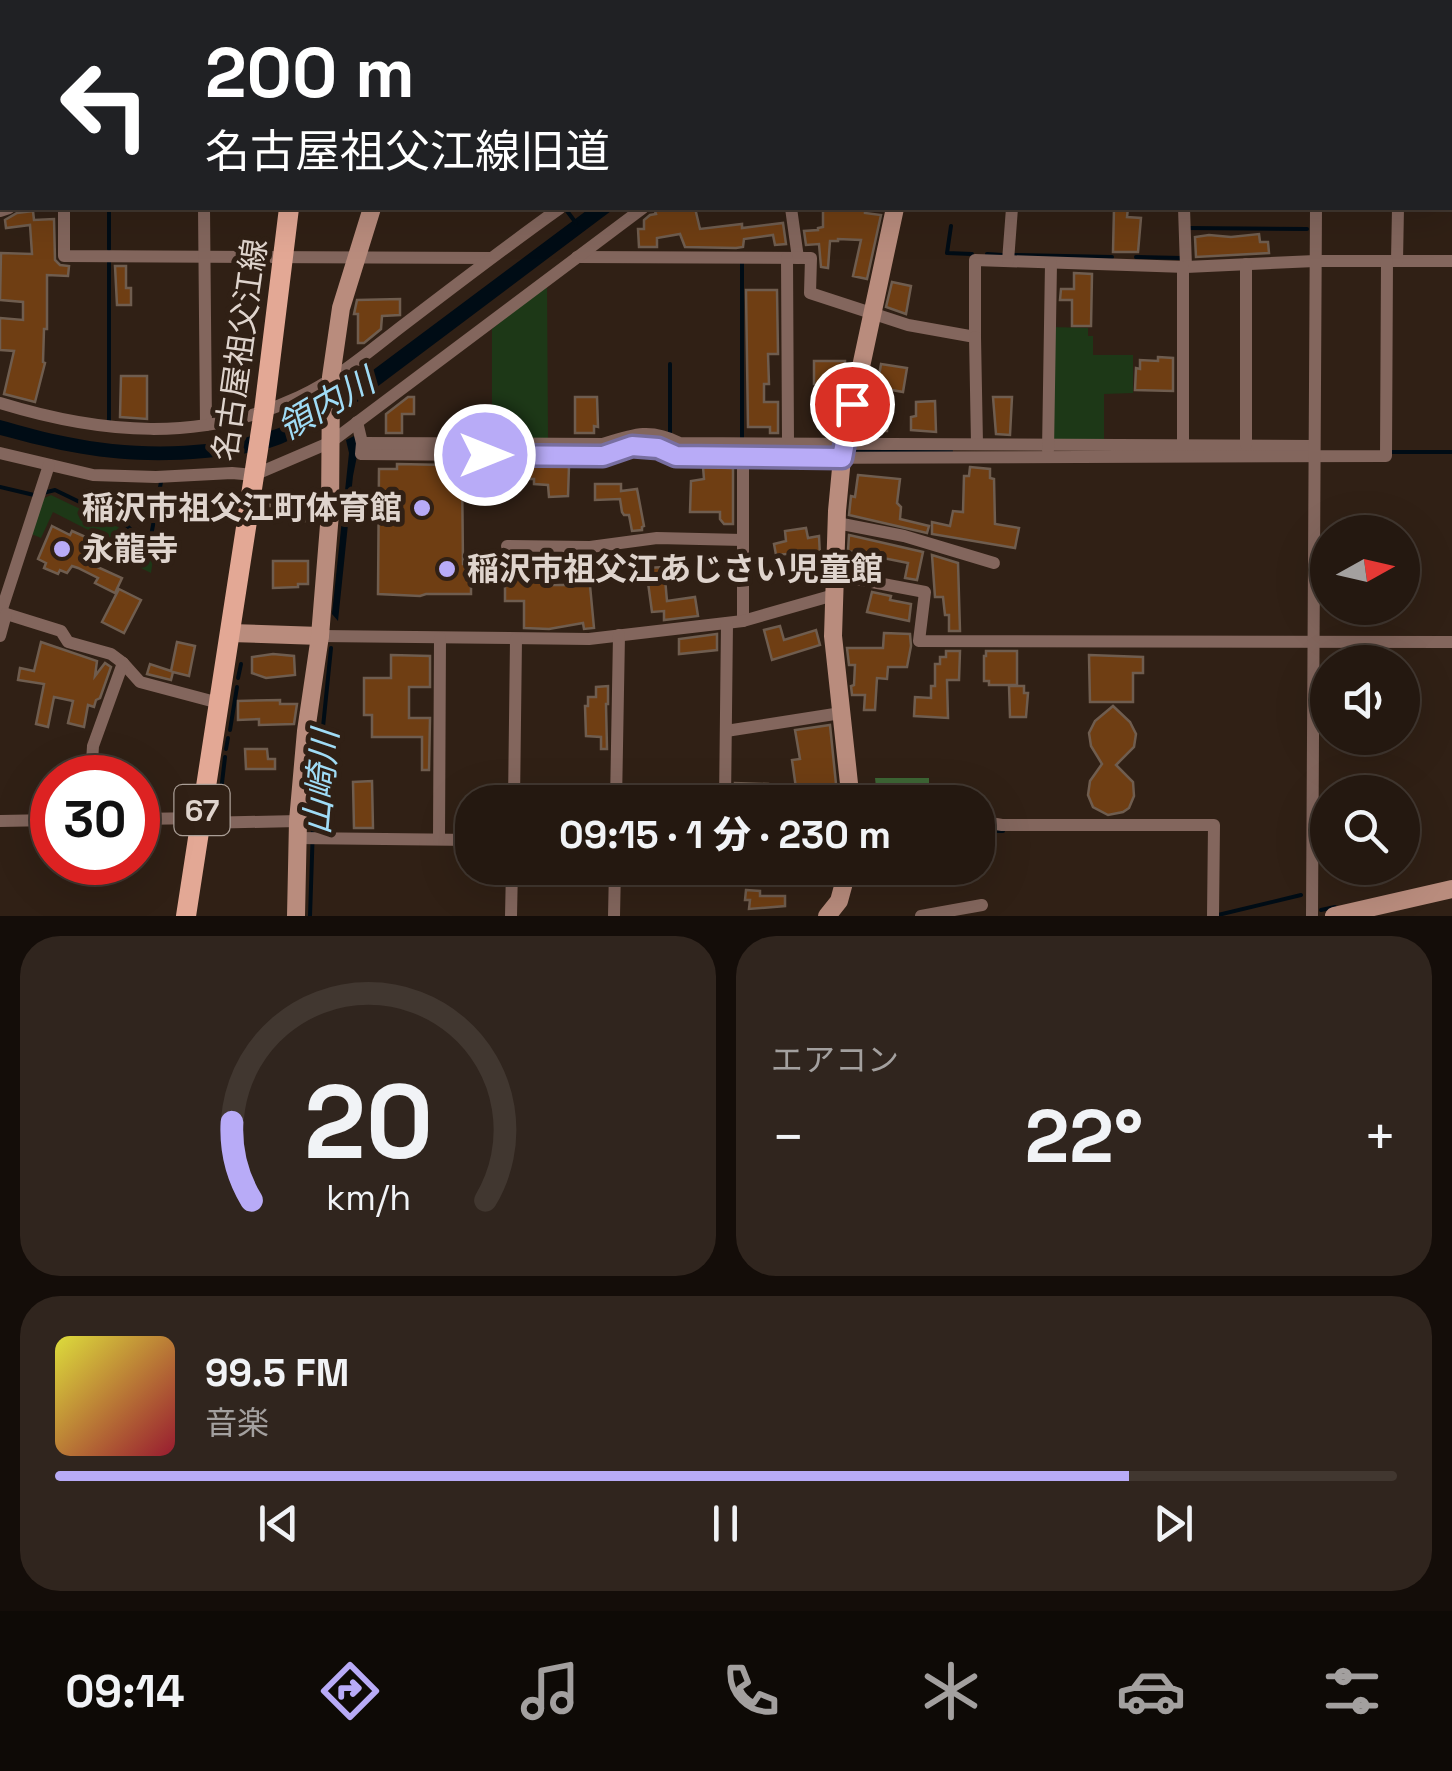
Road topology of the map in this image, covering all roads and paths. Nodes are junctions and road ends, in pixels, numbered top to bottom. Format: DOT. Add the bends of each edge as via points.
graph roads {
  1 [pos="64,210"];
  2 [pos="204,210"];
  3 [pos="289,210"];
  4 [pos="371,210"];
  5 [pos="555,210"];
  6 [pos="640,210"];
  7 [pos="791,210"];
  8 [pos="894,210"];
  9 [pos="1012,210"];
  10 [pos="1184,210"];
  11 [pos="1316,210"];
  12 [pos="1398,210"];
  13 [pos="577,256"];
  14 [pos="205,257"];
  15 [pos="357,257"];
  16 [pos="283,258"];
  17 [pos="491,258"];
  18 [pos="792,258"];
  19 [pos="1008,261"];
  20 [pos="1315,261"];
  21 [pos="1392,261"];
  22 [pos="1452,262"];
  23 [pos="1051,263"];
  24 [pos="1246,264"];
  25 [pos="1184,267"];
  26 [pos="873,314"];
  27 [pos="975,338"];
  28 [pos="331,381"];
  29 [pos="0,402"];
  30 [pos="263,414"];
  31 [pos="357,422"];
  32 [pos="206,425"];
  33 [pos="332,438"];
  34 [pos="788,443"];
  35 [pos="362,444"];
  36 [pos="977,444"];
  37 [pos="1246,446"];
  38 [pos="844,450"];
  39 [pos="1048,450"];
  40 [pos="1182,451"];
  41 [pos="1314,451"];
  42 [pos="0,454"];
  43 [pos="743,458"];
  44 [pos="48,465"];
  45 [pos="255,471"];
  46 [pos="837,523"];
  47 [pos="743,540"];
  48 [pos="507,546"];
  49 [pos="994,562"];
  50 [pos="835,574"];
  51 [pos="834,595"];
  52 [pos="2,613"];
  53 [pos="743,621"];
  54 [pos="727,623"];
  55 [pos="230,633"];
  56 [pos="619,635"];
  57 [pos="0,636"];
  58 [pos="320,636"];
  59 [pos="440,638"];
  60 [pos="516,639"];
  61 [pos="1313,642"];
  62 [pos="1452,642"];
  63 [pos="123,662"];
  64 [pos="219,703"];
  65 [pos="841,713"];
  66 [pos="726,731"];
  67 [pos="92,755"];
  68 [pos="514,785"];
  69 [pos="616,785"];
  70 [pos="725,785"];
  71 [pos="849,785"];
  72 [pos="160,819"];
  73 [pos="201,820"];
  74 [pos="30,821"];
  75 [pos="0,822"];
  76 [pos="995,824"];
  77 [pos="304,834"];
  78 [pos="439,839"];
  79 [pos="455,839"];
  80 [pos="512,885"];
  81 [pos="615,885"];
  82 [pos="1452,889"];
  83 [pos="982,905"];
  84 [pos="842,908"];
  85 [pos="186,916"];
  86 [pos="296,916"];
  87 [pos="512,916"];
  88 [pos="614,916"];
  89 [pos="827,916"];
  90 [pos="921,916"];
  91 [pos="1214,916"];
  92 [pos="1312,916"];
  93 [pos="1334,916"];
  1 -- 14 [label="street" via="64,256"];
  2 -- 14 [label="street"];
  3 -- 16 [label="main road, 名古屋祖父江線 / 67"];
  4 -- 15 [label="street"];
  5 -- 17 [label="street"];
  6 -- 13 [label="street"];
  7 -- 18 [label="street"];
  8 -- 26 [label="street"];
  9 -- 19 [label="street"];
  10 -- 25 [label="street"];
  11 -- 20 [label="street"];
  12 -- 21 [label="street"];
  13 -- 18 [label="street"];
  13 -- 31 [label="street"];
  14 -- 16 [label="street"];
  14 -- 32 [label="street"];
  15 -- 16 [label="street"];
  15 -- 17 [label="street"];
  15 -- 28 [label="street"];
  16 -- 30 [label="main road, 名古屋祖父江線 / 67"];
  17 -- 28 [label="street"];
  18 -- 26 [label="street" via="811,258 810,293"];
  18 -- 34 [label="street"];
  19 -- 23 [label="street"];
  19 -- 27 [label="street" via="975,260"];
  20 -- 21 [label="street"];
  20 -- 24 [label="street"];
  20 -- 41 [label="street"];
  21 -- 22 [label="street"];
  21 -- 41 [label="street" via="1386,456"];
  23 -- 25 [label="street"];
  23 -- 39 [label="street"];
  24 -- 25 [label="street"];
  24 -- 37 [label="street"];
  25 -- 40 [label="street"];
  26 -- 27 [label="street"];
  26 -- 38 [label="street"];
  27 -- 36 [label="street"];
  28 -- 30 [label="street"];
  28 -- 33 [label="street"];
  29 -- 32 [label="street" via="104,428"];
  30 -- 32 [label="street"];
  30 -- 45 [label="main road, 名古屋祖父江線 / 67"];
  31 -- 33 [label="street"];
  31 -- 35 [label="street"];
  33 -- 45 [label="street"];
  33 -- 58 [label="street"];
  34 -- 35 [label="street" via="680,443 638,433 603,444"];
  34 -- 38 [label="street"];
  35 -- 43 [label="street" via="361,454 603,456 632,446 676,456"];
  36 -- 38 [label="street"];
  36 -- 39 [label="street"];
  37 -- 40 [label="street"];
  37 -- 41 [label="street"];
  38 -- 39 [label="street"];
  38 -- 43 [label="street"];
  38 -- 46 [label="street"];
  39 -- 40 [label="street"];
  40 -- 41 [label="street"];
  41 -- 61 [label="street"];
  42 -- 44 [label="street"];
  43 -- 47 [label="street"];
  44 -- 45 [label="street" via="156,477"];
  44 -- 52 [label="street"];
  45 -- 55 [label="main road, 名古屋祖父江線 / 67"];
  46 -- 49 [label="street"];
  46 -- 50 [label="street"];
  47 -- 48 [label="street"];
  47 -- 53 [label="street"];
  50 -- 51 [label="street"];
  50 -- 61 [label="street" via="925,592 918,641"];
  51 -- 53 [label="street"];
  51 -- 65 [label="street"];
  52 -- 57 [label="street"];
  52 -- 63 [label="street" via="61,630 68,642"];
  53 -- 54 [label="street"];
  54 -- 56 [label="street"];
  54 -- 66 [label="street"];
  55 -- 58 [label="street"];
  55 -- 64 [label="main road, 名古屋祖父江線 / 67"];
  56 -- 60 [label="street"];
  56 -- 69 [label="street"];
  58 -- 59 [label="street"];
  58 -- 77 [label="street" via="306,731"];
  59 -- 60 [label="street"];
  59 -- 78 [label="street"];
  60 -- 68 [label="street"];
  61 -- 62 [label="street"];
  61 -- 92 [label="street"];
  63 -- 64 [label="street" via="140,682"];
  63 -- 67 [label="street"];
  64 -- 73 [label="main road, 名古屋祖父江線 / 67"];
  65 -- 66 [label="street"];
  65 -- 71 [label="street"];
  66 -- 70 [label="street"];
  72 -- 73 [label="street"];
  73 -- 77 [label="street"];
  73 -- 85 [label="main road, 名古屋祖父江線 / 67"];
  74 -- 75 [label="street"];
  76 -- 91 [label="street" via="1214,825"];
  77 -- 78 [label="street"];
  77 -- 86 [label="street"];
  78 -- 79 [label="street"];
  80 -- 87 [label="street"];
  81 -- 88 [label="street"];
  82 -- 93 [label="street"];
  83 -- 90 [label="street"];
  84 -- 89 [label="street"];
}
